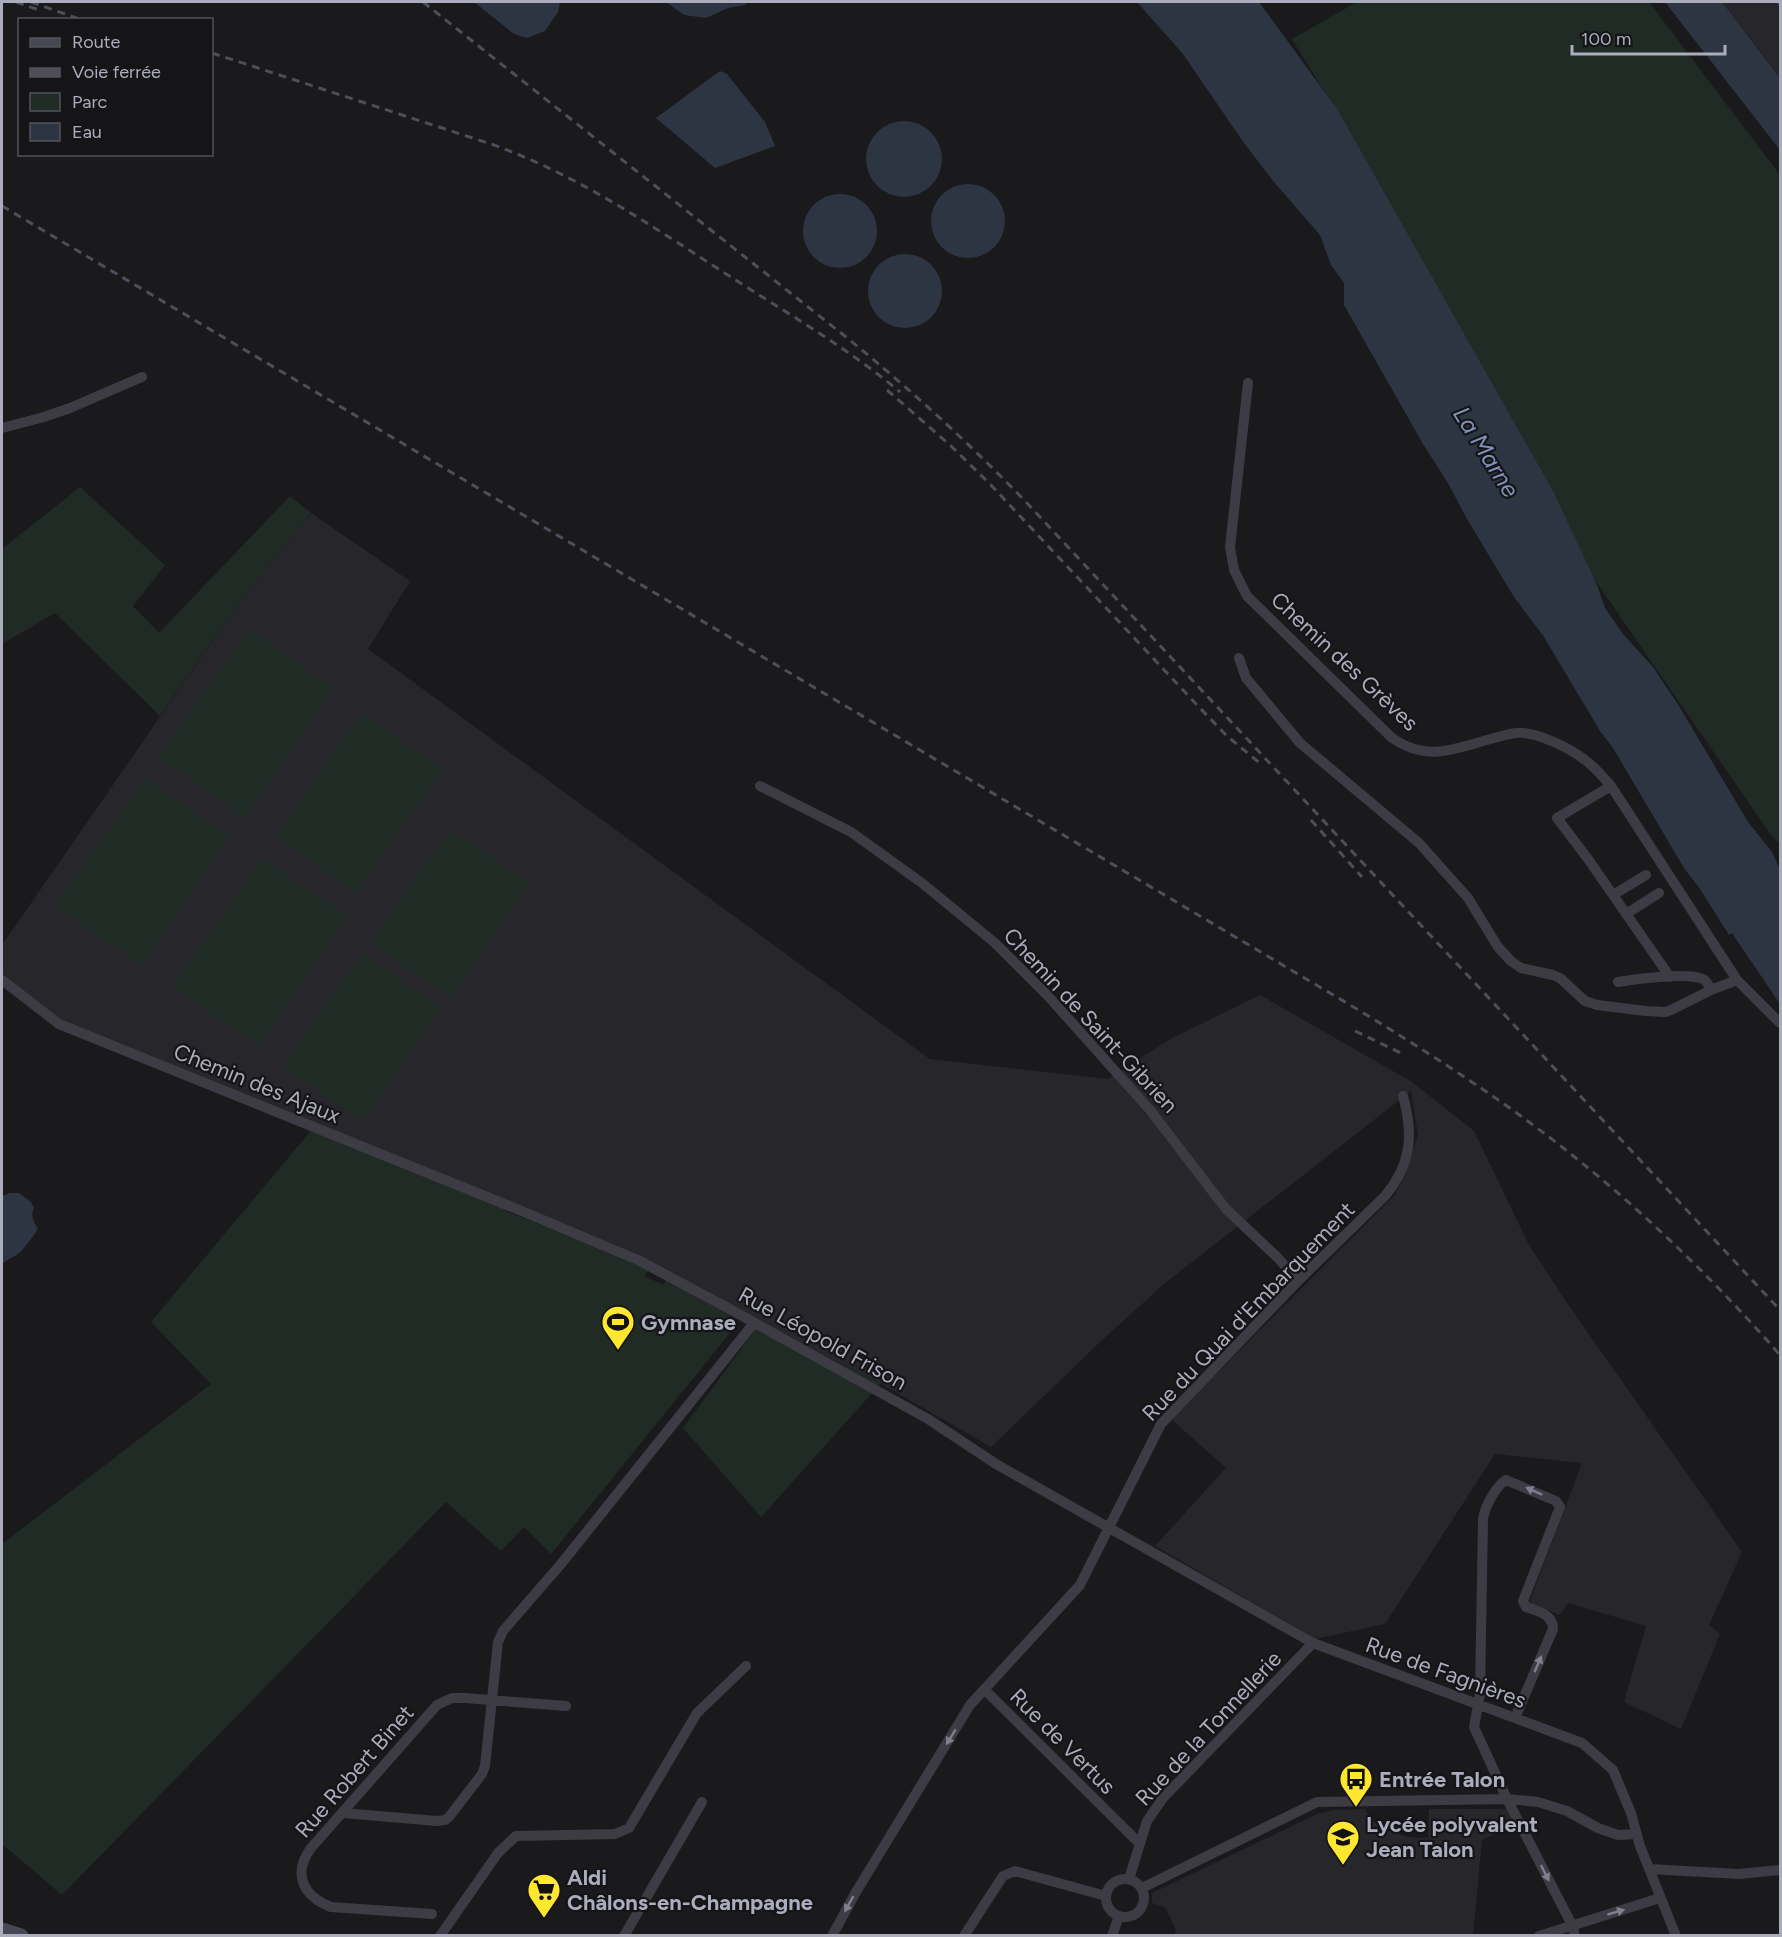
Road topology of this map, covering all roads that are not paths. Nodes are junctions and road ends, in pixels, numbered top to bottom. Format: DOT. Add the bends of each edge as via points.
graph roads {
  1 [pos="141,377"];
  2 [pos="1248,384"];
  3 [pos="2,428"];
  4 [pos="1239,658"];
  5 [pos="760,786"];
  6 [pos="1611,786"];
  7 [pos="1646,875"];
  8 [pos="1659,893"];
  9 [pos="1613,895"];
  10 [pos="1626,914"];
  11 [pos="1670,976"];
  12 [pos="2,980"];
  13 [pos="1737,980"];
  14 [pos="1618,982"];
  15 [pos="1711,990"];
  16 [pos="1780,1023"];
  17 [pos="1403,1096"];
  18 [pos="507,1205"];
  19 [pos="1298,1281"];
  20 [pos="754,1323"];
  21 [pos="1108,1527"];
  22 [pos="1313,1643"];
  23 [pos="746,1666"];
  24 [pos="985,1690"];
  25 [pos="492,1700"];
  26 [pos="566,1706"];
  27 [pos="1478,1706"];
  28 [pos="1515,1718"];
  29 [pos="1507,1798"];
  30 [pos="702,1802"];
  31 [pos="343,1813"];
  32 [pos="1637,1834"];
  33 [pos="1140,1844"];
  34 [pos="1649,1869"];
  35 [pos="1780,1870"];
  36 [pos="1129,1879"];
  37 [pos="1142,1888"];
  38 [pos="1106,1896"];
  39 [pos="1660,1898"];
  40 [pos="432,1914"];
  41 [pos="1119,1917"];
  42 [pos="2,1930"];
  43 [pos="1574,1930"];
  44 [pos="21,1935"];
  45 [pos="440,1935"];
  46 [pos="624,1935"];
  47 [pos="832,1935"];
  48 [pos="964,1935"];
  49 [pos="1112,1935"];
  50 [pos="1539,1935"];
  51 [pos="1676,1935"];
  1 -- 3 [label="street" via="70,408"];
  2 -- 6 [label="street, Chemin des Grèves" via="1230,547 1234,570 1247,596 1404,746 1430,753 1528,733 1584,759"];
  4 -- 15 [label="street" via="1246,678 1300,743 1419,843 1468,898 1511,961 1521,968 1554,975 1585,1001 1606,1008 1665,1012"];
  5 -- 19 [label="street, Chemin de Saint-Gibrien" via="851,832 995,943 1150,1110 1226,1209"];
  6 -- 9 [label="street" via="1557,818"];
  6 -- 13 [label="street, Chemin des Grèves"];
  7 -- 9 [label="street"];
  8 -- 10 [label="street"];
  9 -- 10 [label="street"];
  10 -- 11 [label="street"];
  11 -- 14 [label="street"];
  11 -- 15 [label="street" via="1703,979"];
  12 -- 18 [label="street, Chemin des Ajaux" via="59,1024"];
  13 -- 15 [label="street"];
  13 -- 16 [label="street, Chemin des Grèves"];
  17 -- 19 [label="street, Rue du Quai d'Embarquement" via="1410,1138 1395,1185"];
  18 -- 20 [label="street, Rue Léopold Frison" via="638,1260"];
  19 -- 21 [label="street, Rue du Quai d'Embarquement" via="1161,1424"];
  20 -- 21 [label="street, Rue Léopold Frison" via="928,1419 996,1464"];
  20 -- 25 [label="street" via="503,1631 498,1642"];
  21 -- 22 [label="street, Rue de Fagnières"];
  21 -- 24 [label="street, Rue du Quai d'Embarquement" via="1080,1585"];
  22 -- 27 [label="street, Rue de Fagnières"];
  22 -- 33 [label="street, Rue de la Tonnellerie" via="1163,1798 1147,1821"];
  23 -- 45 [label="street" via="696,1713 629,1828 615,1834 516,1836 498,1853"];
  24 -- 33 [label="street, Rue de Vertus"];
  24 -- 47 [label="street, Rue du Quai d'Embarquement, one-way" via="970,1705"];
  25 -- 26 [label="street, Rue Robert Binet"];
  25 -- 31 [label="street, Rue Robert Binet" via="452,1698 437,1705"];
  25 -- 31 [label="street" via="485,1766 449,1817 437,1821"];
  27 -- 28 [label="street, Rue de Fagnières"];
  28 -- 27 [label="street, one-way" via="1553,1629 1549,1616 1523,1601 1560,1507 1556,1501 1506,1480 1484,1514"];
  27 -- 29 [label="street" via="1474,1727"];
  28 -- 32 [label="street, Rue de Fagnières" via="1582,1743 1613,1770"];
  29 -- 32 [label="street" via="1567,1811 1618,1835"];
  29 -- 37 [label="street" via="1317,1802"];
  29 -- 43 [label="street, one-way"];
  30 -- 46 [label="street"];
  31 -- 40 [label="street, Rue Robert Binet" via="311,1848 302,1864 303,1883 309,1892 331,1907"];
  32 -- 34 [label="street, Rue de Fagnières"];
  33 -- 36 [label="street, Rue de la Tonnellerie"];
  34 -- 35 [label="street" via="1739,1874"];
  34 -- 39 [label="street, Rue de Fagnières"];
  36 -- 37 [label="street"];
  36 -- 38 [label="street" via="1116,1880"];
  37 -- 41 [label="street" via="1140,1910 1131,1917"];
  38 -- 41 [label="street" via="1108,1908"];
  38 -- 48 [label="street" via="1015,1871 1003,1876"];
  43 -- 39 [label="street, one-way"];
  39 -- 51 [label="street, Rue de Fagnières"];
  41 -- 49 [label="street"];
  42 -- 44 [label="main road"];
  43 -- 50 [label="street"];
}
